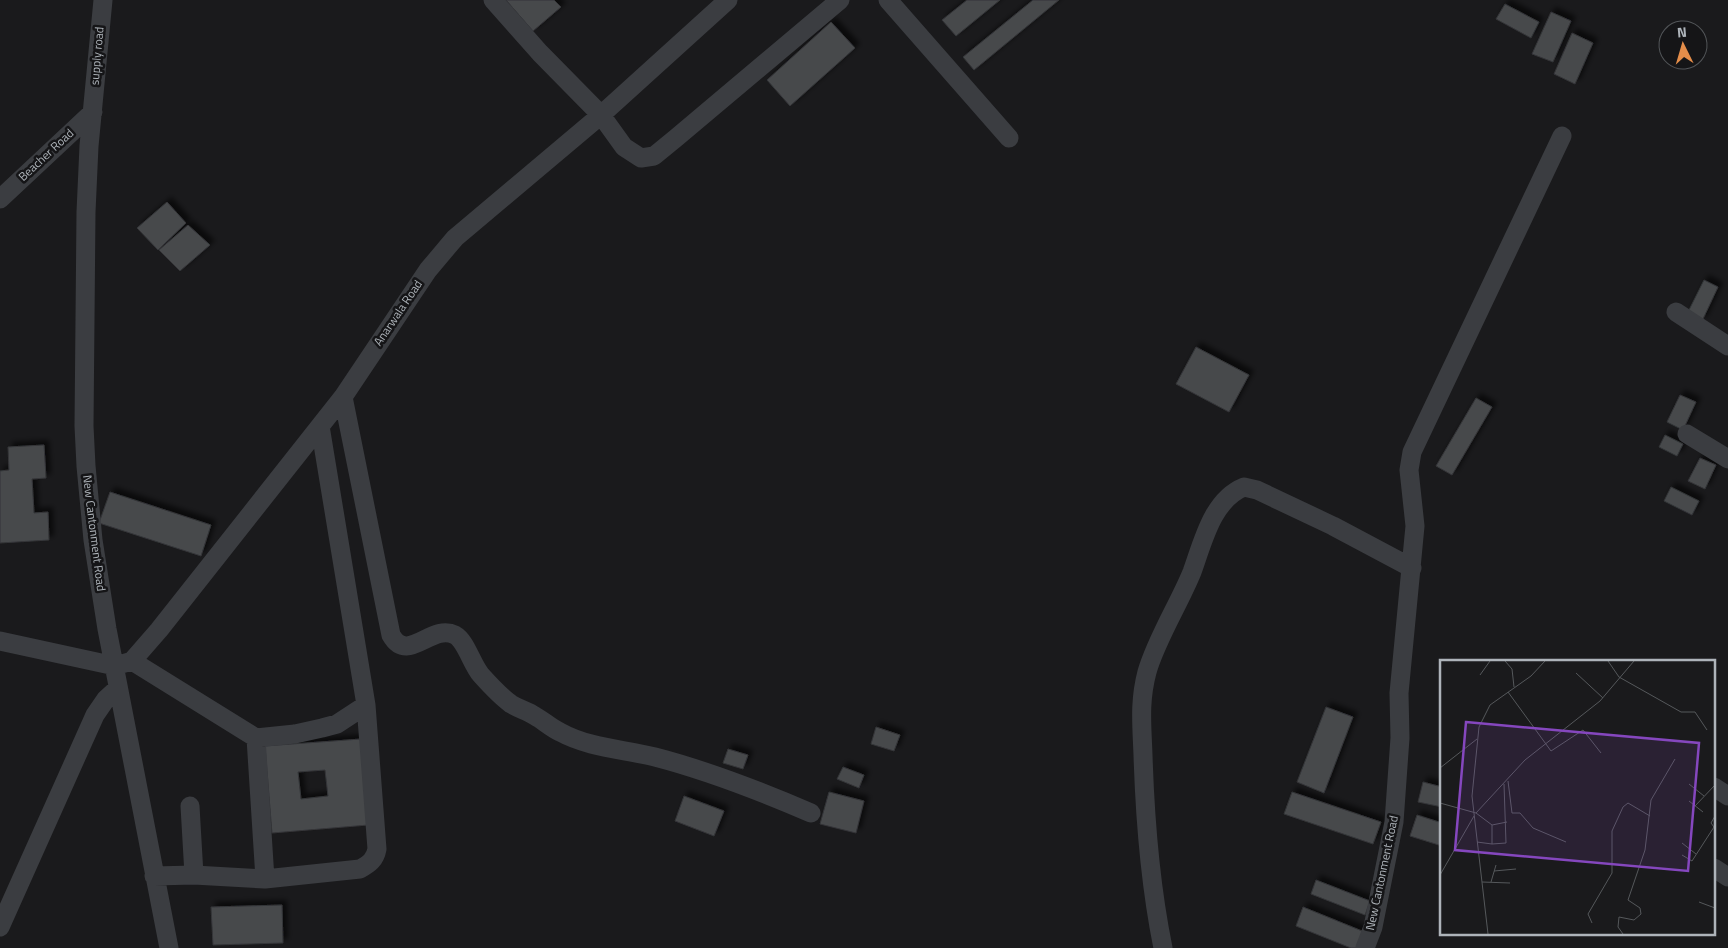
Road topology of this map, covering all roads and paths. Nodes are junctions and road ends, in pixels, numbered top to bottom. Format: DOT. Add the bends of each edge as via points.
graph roads {
  1 [pos="103,0"];
  2 [pos="493,0"];
  3 [pos="728,0"];
  4 [pos="840,0"];
  5 [pos="888,0"];
  6 [pos="93,112"];
  7 [pos="601,115"];
  8 [pos="1562,136"];
  9 [pos="1009,138"];
  10 [pos="0,199"];
  11 [pos="1676,312"];
  12 [pos="1728,346"];
  13 [pos="342,397"];
  14 [pos="320,426"];
  15 [pos="1687,434"];
  16 [pos="1728,459"];
  17 [pos="1412,568"];
  18 [pos="0,641"];
  19 [pos="123,663"];
  20 [pos="118,688"];
  21 [pos="366,705"];
  22 [pos="256,738"];
  23 [pos="1716,788"];
  24 [pos="1728,796"];
  25 [pos="190,806"];
  26 [pos="811,813"];
  27 [pos="1716,869"];
  28 [pos="194,875"];
  29 [pos="154,876"];
  30 [pos="1728,877"];
  31 [pos="265,879"];
  32 [pos="0,927"];
  33 [pos="170,948"];
  34 [pos="1163,948"];
  35 [pos="1365,948"];
  1 -- 6 [label="street, supply road"];
  2 -- 7 [label="street"];
  3 -- 7 [label="street, Anarwala Road"];
  4 -- 7 [label="street" via="654,156 641,158 624,147"];
  5 -- 9 [label="street"];
  6 -- 10 [label="street, Beacher Road"];
  6 -- 19 [label="street, New Cantonment Road" via="86,212 84,426 93,540"];
  7 -- 13 [label="street, Anarwala Road" via="455,238 428,270"];
  8 -- 17 [label="street, New Cantonment Road" via="1412,452 1410,470 1415,526"];
  11 -- 12 [label="street"];
  13 -- 14 [label="street, Anarwala Road"];
  13 -- 26 [label="street" via="391,635 395,641 410,647 433,635 454,634 462,641 480,674 498,693 512,705 559,732 580,741 700,770"];
  14 -- 19 [label="street, Anarwala Road" via="159,630"];
  14 -- 21 [label="street"];
  15 -- 16 [label="street"];
  17 -- 34 [label="street" via="1257,490 1244,487 1226,498 1210,525 1147,672 1140,709 1145,823"];
  17 -- 35 [label="street, New Cantonment Road" via="1399,693 1400,738 1394,822 1373,927"];
  18 -- 19 [label="street"];
  19 -- 20 [label="street, New Cantonment Road"];
  19 -- 22 [label="street"];
  20 -- 29 [label="street, New Cantonment Road"];
  20 -- 32 [label="street" via="95,715"];
  21 -- 22 [label="street" via="337,724 295,734"];
  21 -- 31 [label="street" via="376,856 360,869"];
  22 -- 31 [label="street"];
  23 -- 24 [label="street"];
  25 -- 28 [label="street"];
  27 -- 30 [label="street"];
  28 -- 29 [label="street"];
  28 -- 31 [label="street"];
  29 -- 33 [label="street, New Cantonment Road"];
}
